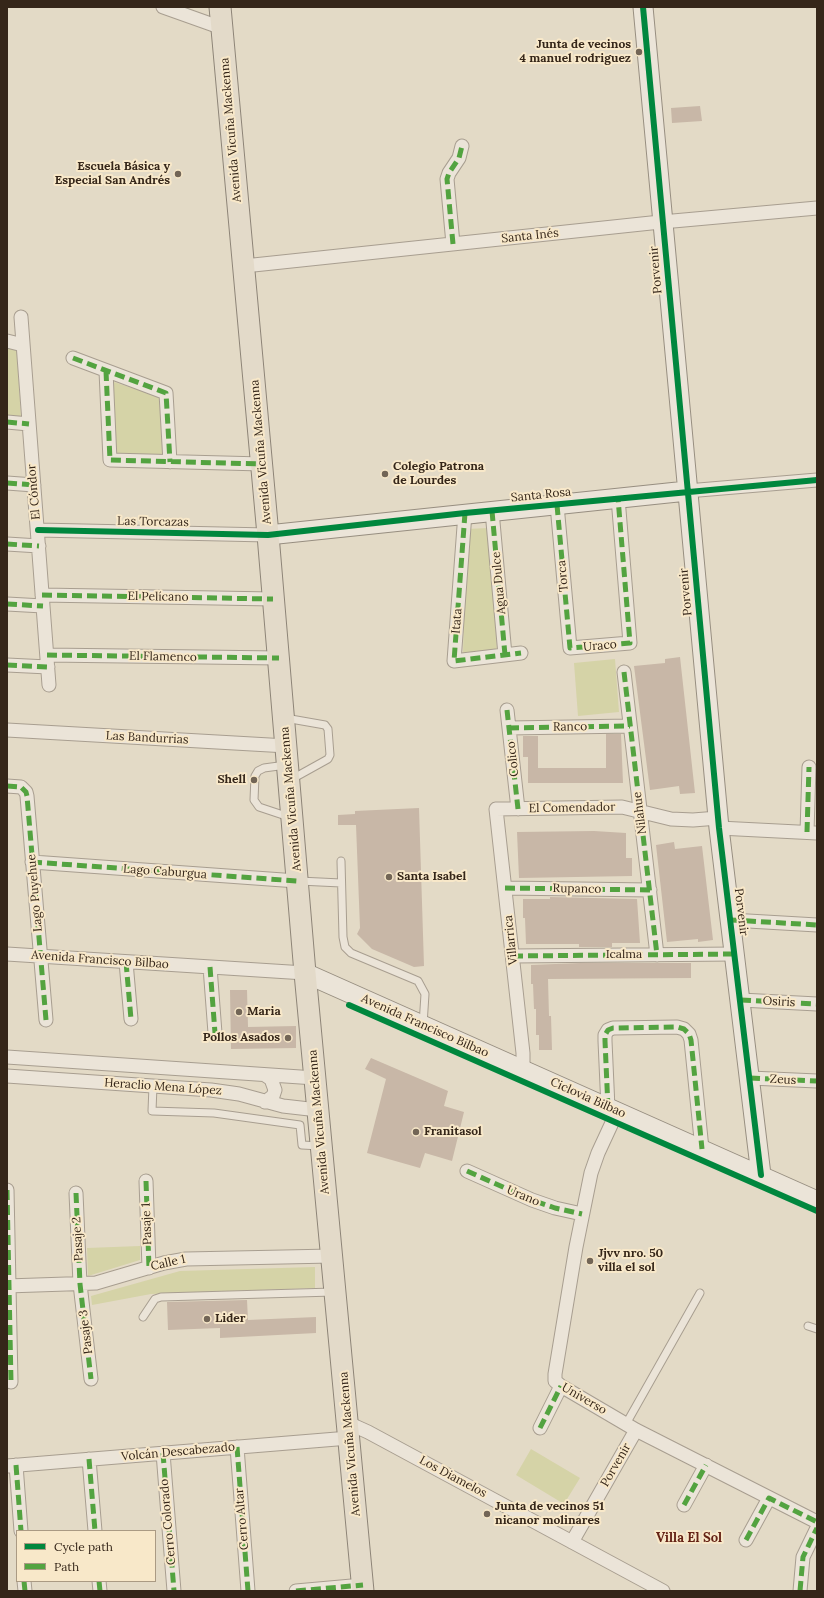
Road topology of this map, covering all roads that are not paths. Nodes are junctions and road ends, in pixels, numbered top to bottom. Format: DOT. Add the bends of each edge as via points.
graph roads {
  1 [pos="163,7"];
  2 [pos="220,7"];
  3 [pos="643,7"];
  4 [pos="222,28"];
  5 [pos="462,146"];
  6 [pos="817,208"];
  7 [pos="662,222"];
  8 [pos="453,244"];
  9 [pos="244,266"];
  10 [pos="21,317"];
  11 [pos="7,340"];
  12 [pos="23,345"];
  13 [pos="73,358"];
  14 [pos="106,370"];
  15 [pos="7,422"];
  16 [pos="29,424"];
  17 [pos="170,462"];
  18 [pos="262,464"];
  19 [pos="817,480"];
  20 [pos="7,483"];
  21 [pos="34,485"];
  22 [pos="687,492"];
  23 [pos="618,498"];
  24 [pos="556,504"];
  25 [pos="492,511"];
  26 [pos="465,513"];
  27 [pos="38,530"];
  28 [pos="268,535"];
  29 [pos="7,544"];
  30 [pos="39,546"];
  31 [pos="273,599"];
  32 [pos="43,601"];
  33 [pos="7,604"];
  34 [pos="570,648"];
  35 [pos="521,654"];
  36 [pos="505,655"];
  37 [pos="279,658"];
  38 [pos="48,661"];
  39 [pos="7,664"];
  40 [pos="624,672"];
  41 [pos="50,686"];
  42 [pos="507,710"];
  43 [pos="284,718"];
  44 [pos="630,726"];
  45 [pos="509,728"];
  46 [pos="7,730"];
  47 [pos="288,764"];
  48 [pos="809,767"];
  49 [pos="7,786"];
  50 [pos="496,809"];
  51 [pos="518,809"];
  52 [pos="640,812"];
  53 [pos="293,818"];
  54 [pos="718,823"];
  55 [pos="812,832"];
  56 [pos="341,861"];
  57 [pos="32,862"];
  58 [pos="297,881"];
  59 [pos="341,883"];
  60 [pos="505,888"];
  61 [pos="650,890"];
  62 [pos="731,920"];
  63 [pos="817,925"];
  64 [pos="7,954"];
  65 [pos="735,954"];
  66 [pos="657,955"];
  67 [pos="41,956"];
  68 [pos="513,956"];
  69 [pos="126,962"];
  70 [pos="210,967"];
  71 [pos="305,973"];
  72 [pos="741,1000"];
  73 [pos="817,1004"];
  74 [pos="131,1019"];
  75 [pos="46,1020"];
  76 [pos="423,1025"];
  77 [pos="215,1034"];
  78 [pos="7,1057"];
  79 [pos="53,1060"];
  80 [pos="523,1070"];
  81 [pos="265,1075"];
  82 [pos="7,1076"];
  83 [pos="315,1078"];
  84 [pos="750,1078"];
  85 [pos="55,1080"];
  86 [pos="817,1081"];
  87 [pos="152,1086"];
  88 [pos="265,1102"];
  89 [pos="318,1110"];
  90 [pos="613,1110"];
  91 [pos="322,1146"];
  92 [pos="702,1149"];
  93 [pos="467,1171"];
  94 [pos="761,1175"];
  95 [pos="146,1181"];
  96 [pos="7,1190"];
  97 [pos="76,1193"];
  98 [pos="817,1201"];
  99 [pos="582,1214"];
  100 [pos="332,1256"];
  101 [pos="148,1268"];
  102 [pos="80,1284"];
  103 [pos="8,1286"];
  104 [pos="335,1292"];
  105 [pos="700,1293"];
  106 [pos="143,1317"];
  107 [pos="808,1326"];
  108 [pos="817,1328"];
  109 [pos="91,1379"];
  110 [pos="11,1382"];
  111 [pos="561,1386"];
  112 [pos="631,1427"];
  113 [pos="540,1428"];
  114 [pos="348,1431"];
  115 [pos="237,1447"];
  116 [pos="162,1453"];
  117 [pos="89,1459"];
  118 [pos="11,1465"];
  119 [pos="706,1465"];
  120 [pos="769,1498"];
  121 [pos="684,1505"];
  122 [pos="817,1522"];
  123 [pos="817,1528"];
  124 [pos="21,1530"];
  125 [pos="95,1530"];
  126 [pos="746,1540"];
  127 [pos="572,1542"];
  128 [pos="363,1588"];
  129 [pos="174,1591"];
  130 [pos="248,1591"];
  131 [pos="296,1591"];
  132 [pos="663,1591"];
  133 [pos="800,1591"];
  1 -- 4 [label="street"];
  2 -- 4 [label="main road, Avenida Vicuña Mackenna"];
  3 -- 7 [label="street, Porvenir"];
  4 -- 9 [label="main road, Avenida Vicuña Mackenna"];
  5 -- 8 [label="street" via="460,158 449,173 448,179"];
  6 -- 7 [label="street, Santa Inés"];
  7 -- 8 [label="street, Santa Inés"];
  7 -- 22 [label="street, Porvenir"];
  8 -- 9 [label="street, Santa Inés"];
  9 -- 18 [label="main road, Avenida Vicuña Mackenna"];
  10 -- 12 [label="street, El Cóndor"];
  11 -- 12 [label="street"];
  12 -- 16 [label="street, El Cóndor"];
  13 -- 14 [label="street"];
  14 -- 17 [label="street" via="166,393"];
  14 -- 17 [label="street" via="110,460"];
  15 -- 16 [label="street"];
  16 -- 21 [label="street, El Cóndor"];
  17 -- 18 [label="street"];
  18 -- 28 [label="main road, Avenida Vicuña Mackenna"];
  19 -- 22 [label="street, Santa Rosa"];
  20 -- 21 [label="street"];
  21 -- 27 [label="street, El Cóndor"];
  22 -- 23 [label="street, Santa Rosa"];
  22 -- 54 [label="street, Porvenir"];
  23 -- 24 [label="street, Santa Rosa"];
  23 -- 34 [label="street, Uraco" via="630,643"];
  24 -- 25 [label="street, Santa Rosa"];
  24 -- 34 [label="street, Torca"];
  25 -- 26 [label="street, Santa Rosa"];
  25 -- 36 [label="street, Agua Dulce"];
  26 -- 28 [label="street, Santa Rosa"];
  26 -- 36 [label="street, Itata" via="454,661"];
  27 -- 28 [label="street, Las Torcazas"];
  27 -- 30 [label="street, El Cóndor"];
  28 -- 31 [label="main road, Avenida Vicuña Mackenna"];
  29 -- 30 [label="street"];
  30 -- 32 [label="street, El Cóndor"];
  31 -- 32 [label="street, El Pelícano"];
  31 -- 37 [label="main road, Avenida Vicuña Mackenna"];
  32 -- 33 [label="street, El Pelícano"];
  32 -- 38 [label="street, El Cóndor"];
  35 -- 36 [label="street, Itata"];
  37 -- 38 [label="street, El Flamenco"];
  37 -- 43 [label="main road, Avenida Vicuña Mackenna"];
  38 -- 39 [label="street, El Flamenco"];
  38 -- 41 [label="street, El Cóndor"];
  40 -- 44 [label="street, Nilahue"];
  42 -- 45 [label="street, Colico"];
  43 -- 47 [label="main road, Avenida Vicuña Mackenna"];
  43 -- 47 [label="lane" via="325,725 328,729 328,759"];
  44 -- 45 [label="street, Ranco"];
  44 -- 52 [label="street, Nilahue"];
  45 -- 51 [label="street, Colico"];
  46 -- 47 [label="street, Las Bandurrias"];
  47 -- 53 [label="main road, Avenida Vicuña Mackenna"];
  47 -- 53 [label="lane" via="258,771 255,776 254,800 259,807"];
  48 -- 55 [label="street"];
  49 -- 57 [label="street, Lago Puyehue" via="18,787 24,790 27,796"];
  50 -- 51 [label="street, El Comendador"];
  50 -- 60 [label="street, Villarrica"];
  51 -- 52 [label="street, El Comendador" via="614,807"];
  52 -- 54 [label="street, El Comendador" via="680,820"];
  52 -- 61 [label="street, Nilahue"];
  53 -- 58 [label="main road, Avenida Vicuña Mackenna"];
  54 -- 55 [label="street, El Comendador"];
  54 -- 62 [label="street, Porvenir"];
  56 -- 59 [label="lane"];
  57 -- 58 [label="street, Lago Caburgua"];
  57 -- 67 [label="street, Lago Puyehue"];
  58 -- 59 [label="lane"];
  58 -- 71 [label="main road, Avenida Vicuña Mackenna"];
  59 -- 76 [label="lane" via="344,947 350,953 418,982 425,994"];
  60 -- 61 [label="street, Rupanco"];
  60 -- 68 [label="street, Villarrica"];
  61 -- 66 [label="street, Nilahue"];
  62 -- 63 [label="street"];
  62 -- 65 [label="street, Porvenir"];
  64 -- 67 [label="street, Avenida Francisco Bilbao"];
  65 -- 66 [label="street, Icalma"];
  65 -- 72 [label="street, Porvenir"];
  66 -- 68 [label="street, Icalma"];
  67 -- 69 [label="street, Avenida Francisco Bilbao"];
  67 -- 75 [label="street, Lago Puyehue"];
  68 -- 80 [label="street, Villarrica"];
  69 -- 70 [label="street, Avenida Francisco Bilbao"];
  69 -- 74 [label="street"];
  70 -- 71 [label="street, Avenida Francisco Bilbao"];
  70 -- 77 [label="street"];
  71 -- 76 [label="street, Avenida Francisco Bilbao"];
  71 -- 83 [label="main road, Avenida Vicuña Mackenna"];
  72 -- 73 [label="street, Osiris"];
  72 -- 84 [label="street, Porvenir"];
  76 -- 80 [label="street, Avenida Francisco Bilbao"];
  78 -- 79 [label="street, Heraclio Mena López"];
  79 -- 81 [label="street, Heraclio Mena López"];
  79 -- 85 [label="street" via="47,1065 46,1071 49,1077"];
  80 -- 90 [label="street, Avenida Francisco Bilbao"];
  81 -- 83 [label="street, Heraclio Mena López"];
  81 -- 88 [label="street" via="271,1079 275,1090 273,1096"];
  82 -- 85 [label="street, Heraclio Mena López"];
  83 -- 89 [label="main road, Avenida Vicuña Mackenna"];
  84 -- 86 [label="street, Zeus"];
  84 -- 94 [label="street, Porvenir"];
  85 -- 87 [label="street, Heraclio Mena López"];
  87 -- 88 [label="street, Heraclio Mena López" via="218,1091"];
  87 -- 91 [label="lane" via="152,1110 214,1113 300,1125 302,1145"];
  88 -- 89 [label="street, Heraclio Mena López"];
  89 -- 91 [label="main road, Avenida Vicuña Mackenna"];
  90 -- 92 [label="street, Avenida Francisco Bilbao"];
  90 -- 92 [label="street" via="605,1041 608,1030 648,1027 684,1029 691,1040"];
  90 -- 99 [label="street, Universo" via="594,1162"];
  91 -- 100 [label="main road, Avenida Vicuña Mackenna"];
  92 -- 94 [label="street, Avenida Francisco Bilbao"];
  93 -- 99 [label="street, Urano" via="532,1200"];
  94 -- 98 [label="street, Avenida Francisco Bilbao"];
  95 -- 101 [label="street, Pasaje 1"];
  96 -- 103 [label="street"];
  97 -- 102 [label="street, Pasaje 2"];
  99 -- 111 [label="street, Universo" via="555,1374 555,1381"];
  100 -- 101 [label="street, Calle 1" via="198,1258 176,1260"];
  100 -- 104 [label="main road, Avenida Vicuña Mackenna"];
  101 -- 102 [label="street, Calle 1" via="103,1281"];
  102 -- 103 [label="street, Calle 1"];
  102 -- 109 [label="street, Pasaje 3"];
  103 -- 110 [label="street"];
  104 -- 106 [label="lane" via="160,1297 155,1299"];
  104 -- 114 [label="main road, Avenida Vicuña Mackenna"];
  105 -- 112 [label="lane"];
  107 -- 108 [label="lane"];
  111 -- 112 [label="street, Universo"];
  111 -- 113 [label="street"];
  112 -- 119 [label="street, Universo"];
  112 -- 127 [label="street, Porvenir"];
  114 -- 115 [label="street, Volcán Descabezado"];
  114 -- 127 [label="street, Los Diamelos" via="368,1432"];
  114 -- 128 [label="main road, Avenida Vicuña Mackenna"];
  115 -- 116 [label="street, Volcán Descabezado"];
  115 -- 130 [label="street, Cerro Altar"];
  116 -- 117 [label="street, Volcán Descabezado"];
  116 -- 129 [label="street, Cerro Colorado"];
  117 -- 118 [label="street, Volcán Descabezado"];
  117 -- 125 [label="street"];
  118 -- 124 [label="street"];
  119 -- 120 [label="street, Universo"];
  119 -- 121 [label="street"];
  120 -- 122 [label="street, Universo"];
  120 -- 126 [label="street"];
  123 -- 133 [label="street" via="803,1557"];
  127 -- 132 [label="street, Los Diamelos"];
  128 -- 131 [label="street"];
}
